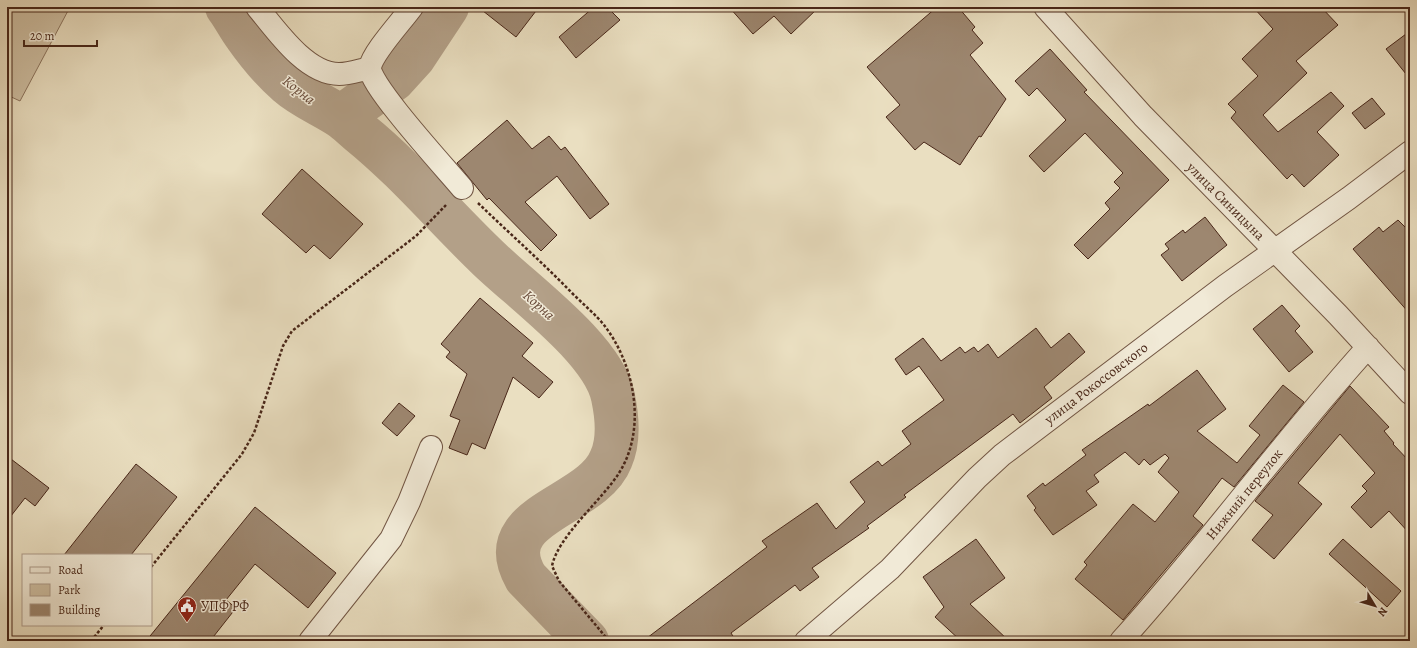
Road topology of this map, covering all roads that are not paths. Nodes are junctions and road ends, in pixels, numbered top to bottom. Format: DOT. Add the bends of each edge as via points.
graph roads {
  1 [pos="257,7"];
  2 [pos="412,7"];
  3 [pos="1045,7"];
  4 [pos="371,74"];
  5 [pos="1410,152"];
  6 [pos="456,194"];
  7 [pos="1275,250"];
  8 [pos="1368,347"];
  9 [pos="1410,393"];
  10 [pos="431,447"];
  11 [pos="310,641"];
  12 [pos="806,641"];
  13 [pos="1121,641"];
  1 -- 4 [label="street" via="299,55 313,66 339,74"];
  2 -- 4 [label="street" via="379,50"];
  3 -- 7 [label="street, улица Синицына" via="1143,116"];
  4 -- 6 [label="street"];
  5 -- 7 [label="street, улица Рокоссовского"];
  7 -- 8 [label="street, улица Синицына"];
  7 -- 12 [label="street, улица Рокоссовского" via="1002,455 890,570"];
  8 -- 9 [label="street, улица Синицына"];
  8 -- 13 [label="street, Нижний переулок" via="1272,460 1173,583"];
  10 -- 11 [label="street" via="391,539"];
}
